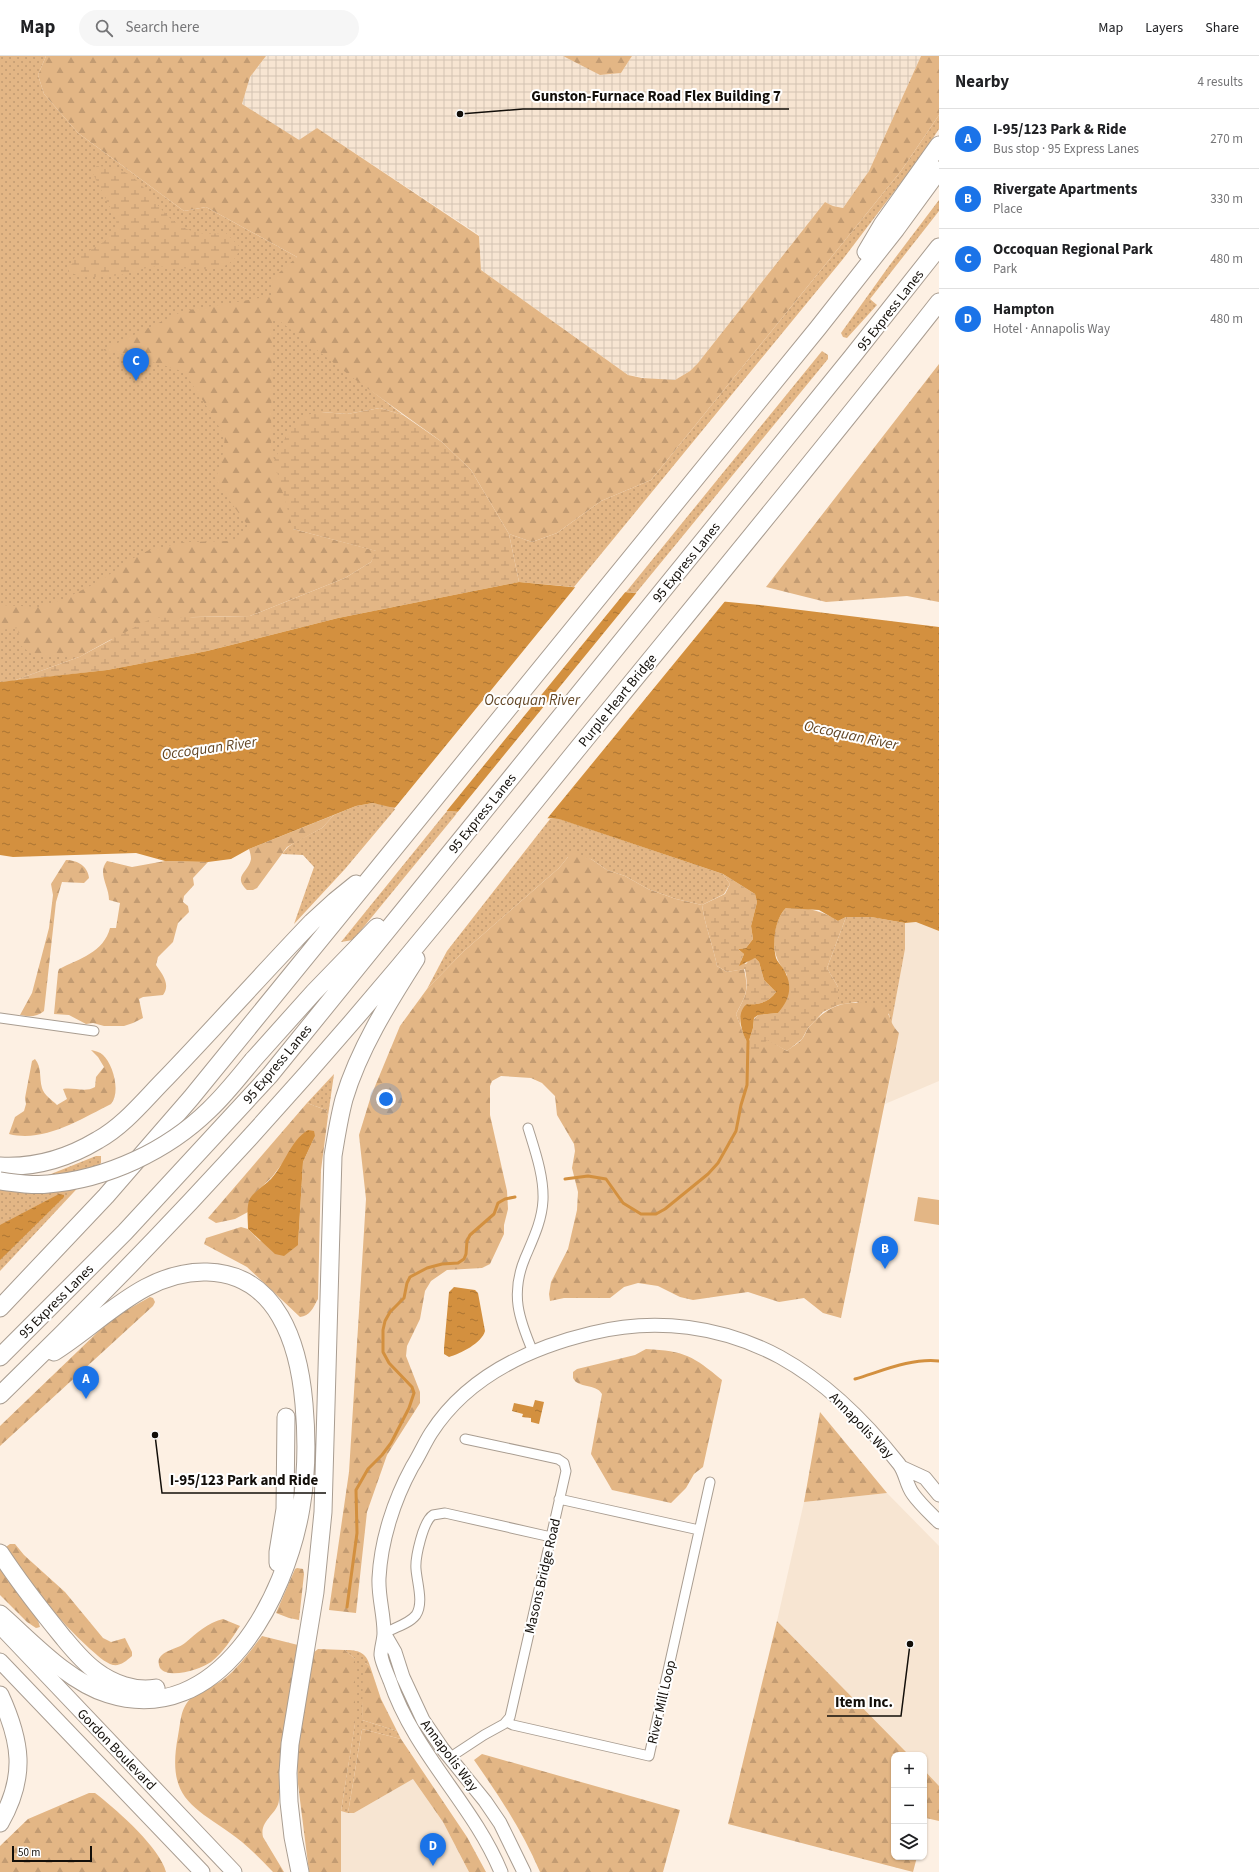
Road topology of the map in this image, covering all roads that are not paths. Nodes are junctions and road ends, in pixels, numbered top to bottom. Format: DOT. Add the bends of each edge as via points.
graph roads {
  1 [pos="939,145"];
  2 [pos="939,170"];
  3 [pos="939,247"];
  4 [pos="939,302"];
  5 [pos="831,311"];
  6 [pos="439,865"];
  7 [pos="378,867"];
  8 [pos="446,910"];
  9 [pos="0,1018"];
  10 [pos="94,1031"];
  11 [pos="528,1128"];
  12 [pos="0,1166"];
  13 [pos="0,1180"];
  14 [pos="0,1308"];
  15 [pos="533,1352"];
  16 [pos="0,1357"];
  17 [pos="24,1372"];
  18 [pos="0,1395"];
  19 [pos="286,1418"];
  20 [pos="465,1439"];
  21 [pos="901,1467"];
  22 [pos="710,1482"];
  23 [pos="939,1495"];
  24 [pos="559,1499"];
  25 [pos="939,1522"];
  26 [pos="699,1530"];
  27 [pos="551,1537"];
  28 [pos="0,1553"];
  29 [pos="279,1581"];
  30 [pos="0,1614"];
  31 [pos="0,1626"];
  32 [pos="384,1633"];
  33 [pos="0,1661"];
  34 [pos="221,1668"];
  35 [pos="0,1695"];
  36 [pos="507,1722"];
  37 [pos="449,1758"];
  38 [pos="0,1823"];
  39 [pos="202,1872"];
  40 [pos="234,1872"];
  41 [pos="300,1872"];
  42 [pos="501,1872"];
  43 [pos="524,1872"];
  1 -- 5 [label="highway" via="882,225"];
  2 -- 5 [label="highway" via="892,235"];
  3 -- 6 [label="highway, 95 Express Lanes" via="866,341"];
  4 -- 8 [label="highway, Purple Heart Bridge"];
  5 -- 7 [label="highway"];
  6 -- 13 [label="highway, bridge" via="314,992 208,1111 168,1142 141,1158 113,1170 77,1180 47,1184 23,1184"];
  6 -- 16 [label="highway, 95 Express Lanes" via="270,1075 125,1232"];
  7 -- 12 [label="highway" via="323,911 176,1068 110,1132 61,1158 34,1164"];
  7 -- 14 [label="highway" via="170,1122 106,1196"];
  8 -- 17 [label="highway" via="207,1184"];
  8 -- 41 [label="highway" via="385,1009 364,1049 351,1080 338,1125 333,1164 323,1512 312,1610 290,1744 288,1773 293,1837"];
  9 -- 10 [label="street"];
  11 -- 15 [label="street" via="538,1162 543,1200 536,1232 520,1272 517,1302 520,1320"];
  15 -- 21 [label="street, Annapolis Way" via="603,1330 639,1325 695,1328 729,1336 777,1356 827,1389 866,1426"];
  15 -- 32 [label="street, Annapolis Way" via="492,1374 463,1396 432,1432 406,1479 389,1526 379,1575 378,1590"];
  17 -- 18 [label="highway"];
  17 -- 29 [label="highway" via="75,1339 126,1299 165,1279 184,1274 224,1273 264,1294 284,1321 297,1356 306,1423 305,1477 301,1510"];
  19 -- 29 [label="highway" via="285,1509 278,1552"];
  20 -- 24 [label="street, Masons Bridge Road" via="563,1461 566,1471"];
  21 -- 23 [label="street, Annapolis Way" via="924,1478"];
  21 -- 25 [label="street, Annapolis Way" via="912,1493"];
  22 -- 26 [label="street, River Mill Loop"];
  24 -- 26 [label="street"];
  24 -- 27 [label="street, Masons Bridge Road"];
  26 -- 36 [label="street, River Mill Loop" via="649,1756"];
  27 -- 32 [label="street" via="445,1513 433,1515 427,1521 417,1558 420,1604 418,1610 409,1621"];
  27 -- 36 [label="street, Masons Bridge Road"];
  28 -- 34 [label="highway" via="31,1598 78,1655 95,1671 117,1683 138,1688 170,1686"];
  29 -- 34 [label="highway" via="256,1627 241,1648"];
  30 -- 34 [label="highway" via="68,1673 82,1683 111,1695 146,1699 177,1695 191,1689"];
  31 -- 40 [label="main road, Gordon Boulevard"];
  32 -- 37 [label="street, Annapolis Way" via="395,1652 416,1708"];
  32 -- 42 [label="street, Annapolis Way" via="381,1656 395,1697 407,1721 486,1841"];
  33 -- 39 [label="main road, Gordon Boulevard"];
  35 -- 38 [label="highway" via="15,1732 18,1762 13,1796"];
  36 -- 37 [label="street"];
  37 -- 43 [label="street, Annapolis Way" via="500,1823"];
}
